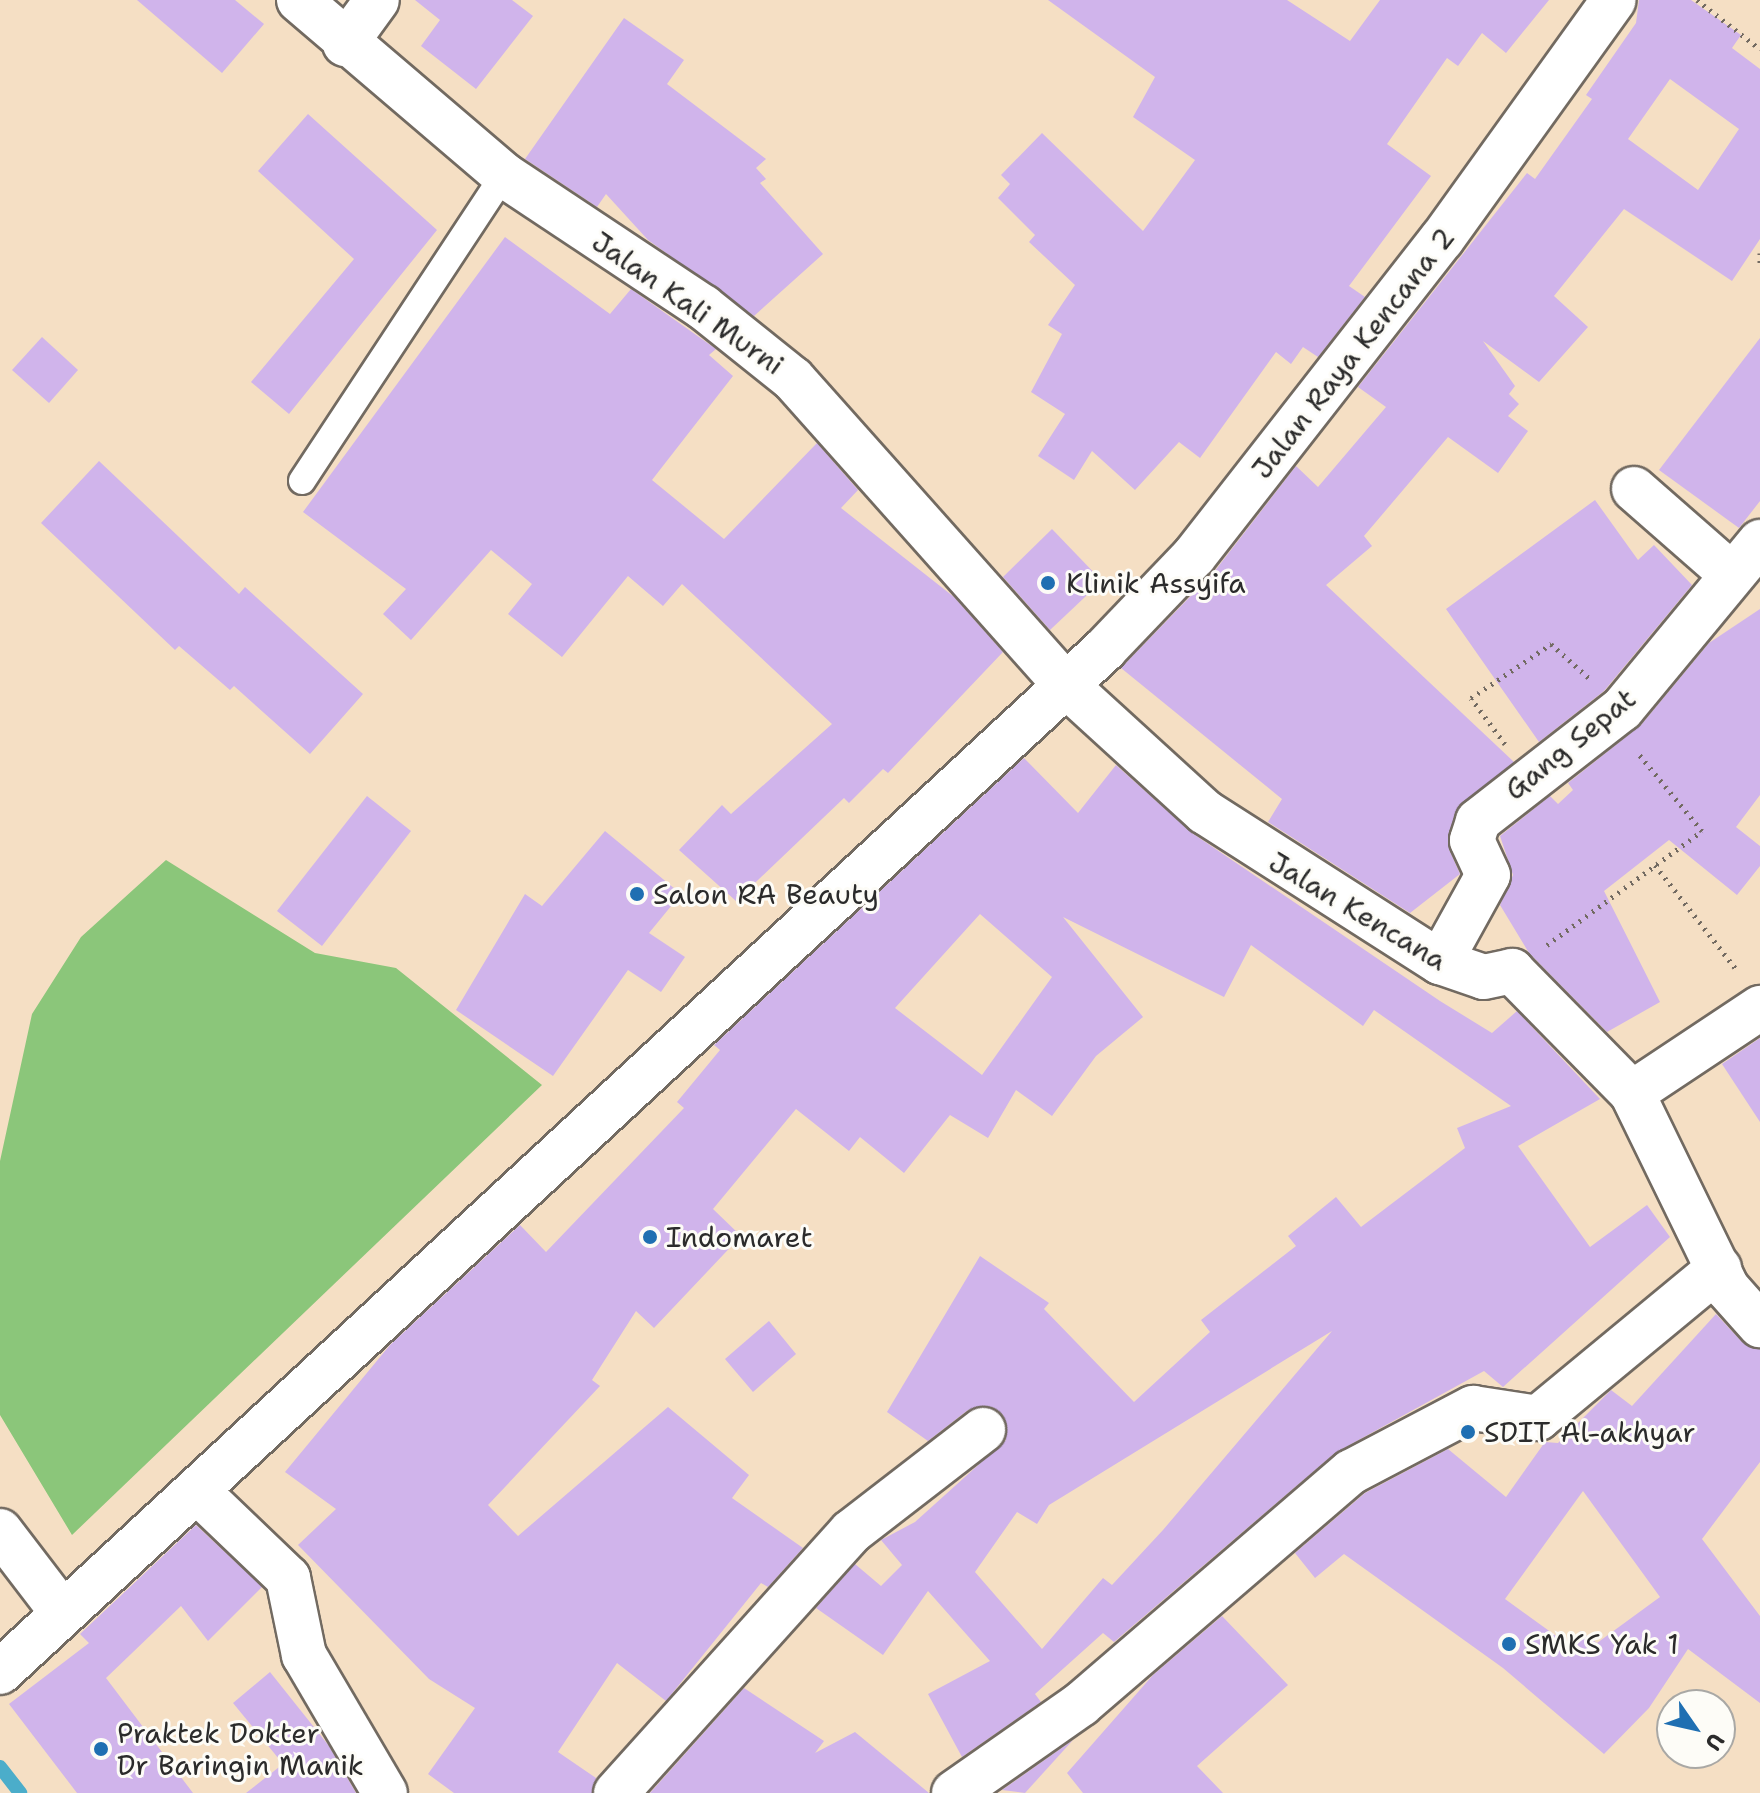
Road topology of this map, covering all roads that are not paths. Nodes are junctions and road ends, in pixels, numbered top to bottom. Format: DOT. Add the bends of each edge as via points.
graph roads {
  1 [pos="299,0"];
  2 [pos="377,0"];
  3 [pos="1614,0"];
  4 [pos="345,44"];
  5 [pos="504,175"];
  6 [pos="302,481"];
  7 [pos="1634,489"];
  8 [pos="1760,542"];
  9 [pos="1731,574"];
  10 [pos="1067,686"];
  11 [pos="1440,962"];
  12 [pos="1751,993"];
  13 [pos="1632,1093"];
  14 [pos="1719,1268"];
  15 [pos="1758,1318"];
  16 [pos="983,1430"];
  17 [pos="197,1491"];
  18 [pos="0,1531"];
  19 [pos="62,1612"];
  20 [pos="0,1672"];
  21 [pos="385,1793"];
  22 [pos="616,1793"];
  23 [pos="954,1793"];
  1 -- 4 [label="street, Jalan Kali Murni"];
  2 -- 4 [label="street"];
  3 -- 10 [label="street, Jalan Raya Kencana 2" via="1442,239 1194,556"];
  4 -- 5 [label="street, Jalan Kali Murni"];
  5 -- 6 [label="lane"];
  5 -- 10 [label="street, Jalan Kali Murni" via="703,307 793,379"];
  7 -- 9 [label="street"];
  8 -- 9 [label="street, Gang Sepat"];
  9 -- 11 [label="street, Gang Sepat" via="1615,714 1529,777 1472,830 1488,875"];
  10 -- 11 [label="street, Jalan Kencana" via="1236,836"];
  10 -- 17 [label="street, Jalan Raya Kencana 2"];
  11 -- 13 [label="street, Jalan Kencana" via="1484,977 1512,971"];
  12 -- 13 [label="street"];
  13 -- 14 [label="street"];
  14 -- 15 [label="street"];
  14 -- 23 [label="street" via="1545,1414 1473,1408 1351,1472 1081,1704"];
  16 -- 22 [label="street" via="851,1532"];
  17 -- 19 [label="street, Jalan Raya Kencana 2"];
  17 -- 21 [label="street" via="288,1578 304,1655"];
  18 -- 19 [label="street"];
  19 -- 20 [label="street, Jalan Raya Kencana 2"];
}
